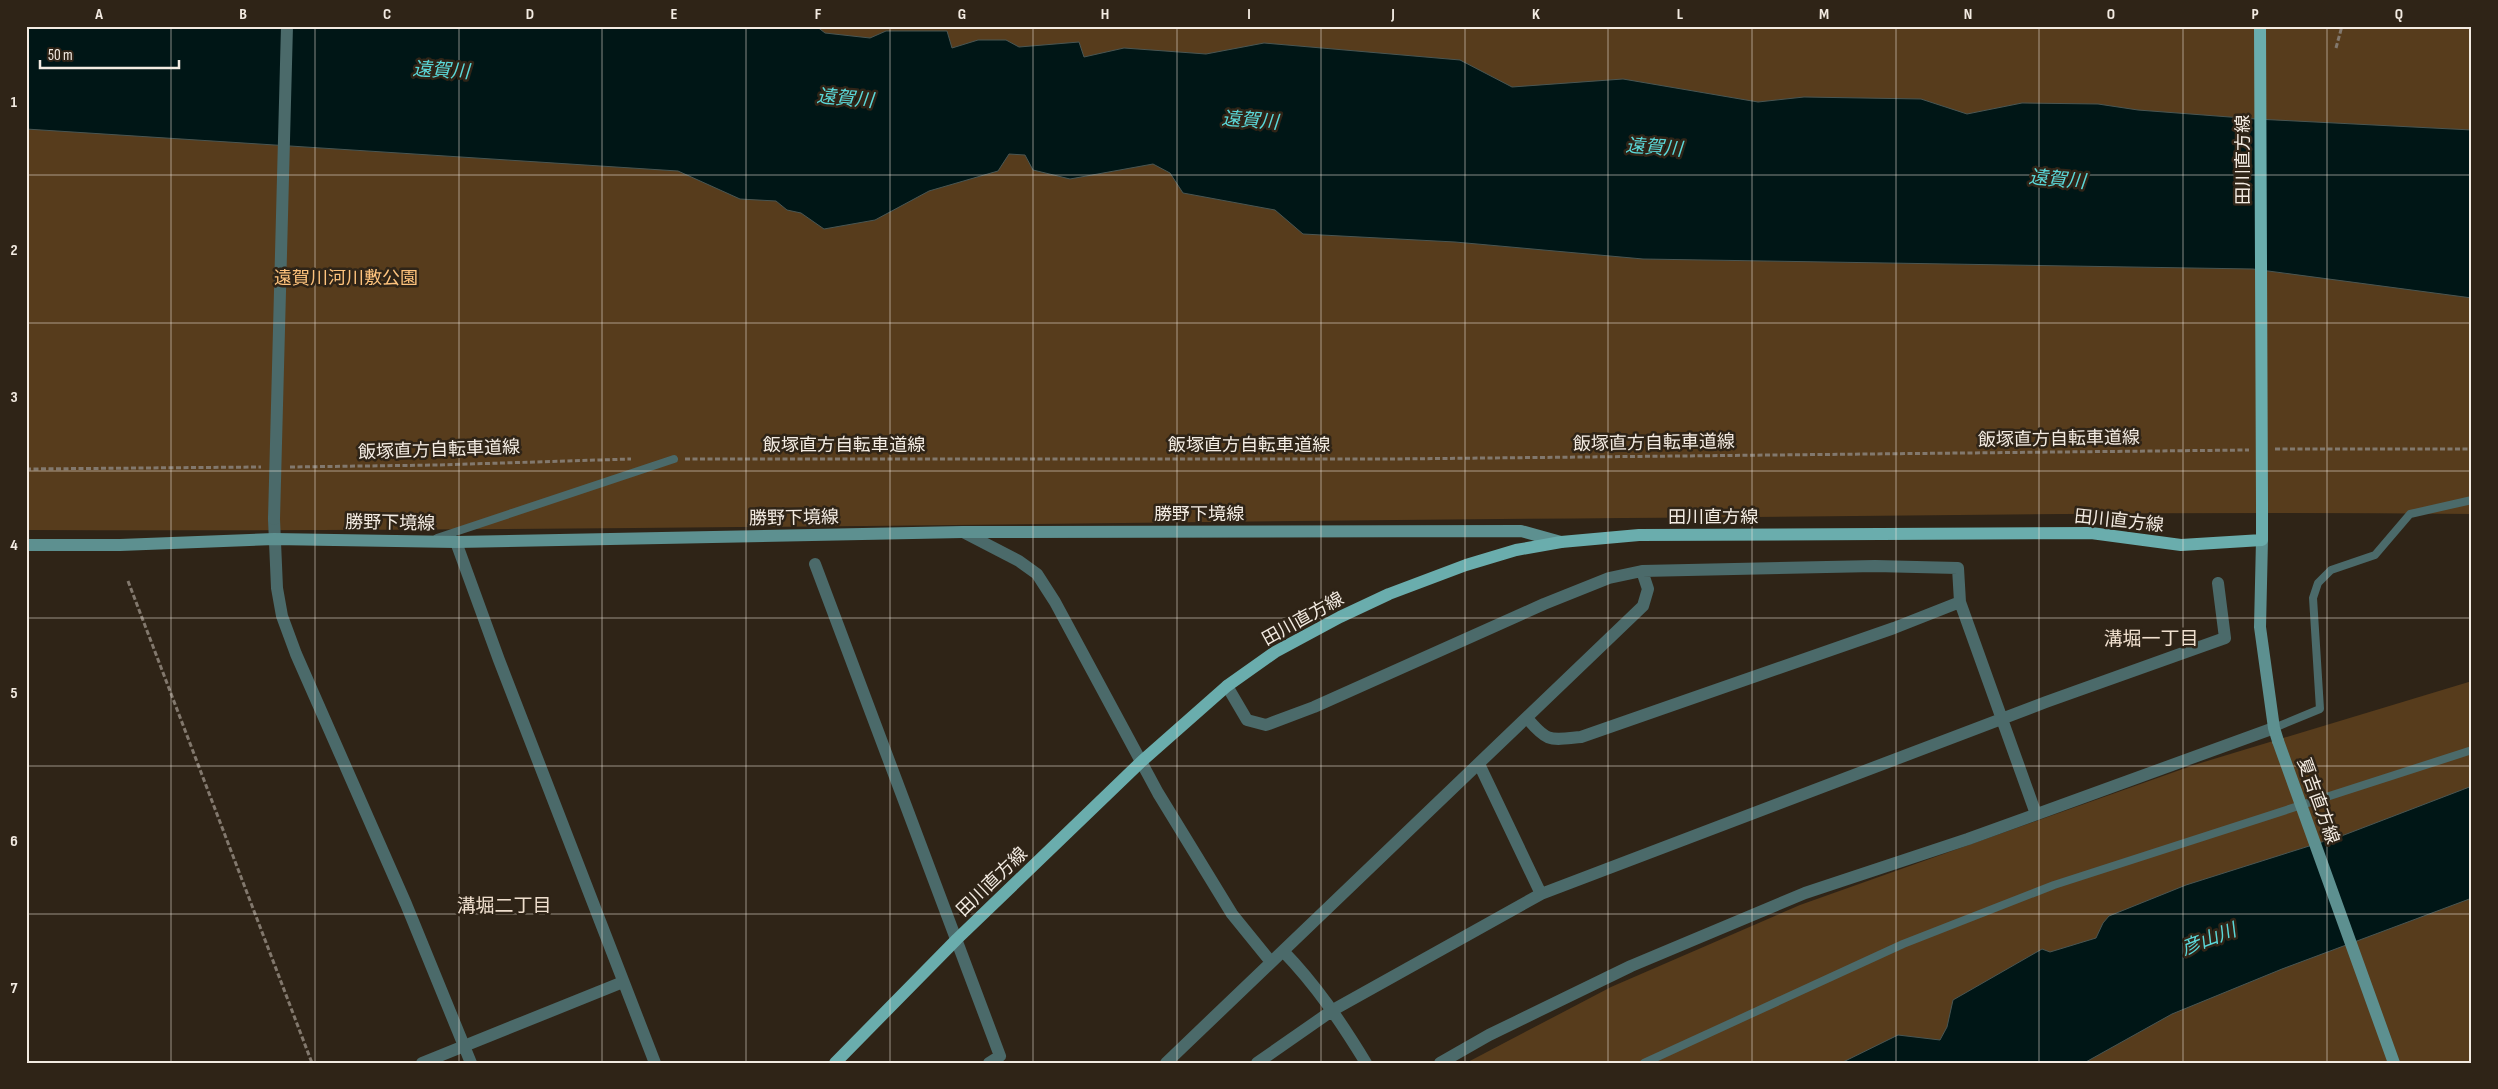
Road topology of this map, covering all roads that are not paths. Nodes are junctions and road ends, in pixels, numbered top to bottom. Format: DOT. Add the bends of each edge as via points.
graph roads {
  1 [pos="287,26"];
  2 [pos="2260,26"];
  3 [pos="674,459"];
  4 [pos="2472,500"];
  5 [pos="963,532"];
  6 [pos="274,539"];
  7 [pos="2262,540"];
  8 [pos="428,542"];
  9 [pos="456,542"];
  10 [pos="1561,542"];
  11 [pos="26,544"];
  12 [pos="815,564"];
  13 [pos="1642,571"];
  14 [pos="2218,583"];
  15 [pos="1960,602"];
  16 [pos="1228,686"];
  17 [pos="1528,718"];
  18 [pos="2001,719"];
  19 [pos="2274,728"];
  20 [pos="2472,750"];
  21 [pos="1142,761"];
  22 [pos="1479,764"];
  23 [pos="2036,814"];
  24 [pos="1542,894"];
  25 [pos="957,940"];
  26 [pos="1283,950"];
  27 [pos="1270,962"];
  28 [pos="623,982"];
  29 [pos="1333,1010"];
  30 [pos="464,1046"];
  31 [pos="422,1063"];
  32 [pos="471,1063"];
  33 [pos="655,1063"];
  34 [pos="835,1063"];
  35 [pos="989,1063"];
  36 [pos="1166,1063"];
  37 [pos="1257,1063"];
  38 [pos="1366,1063"];
  39 [pos="1440,1063"];
  40 [pos="1644,1063"];
  41 [pos="2394,1063"];
  1 -- 6 [label="street, bridge"];
  2 -- 7 [label="main road, 田川直方線, bridge"];
  3 -- 8 [label="lane"];
  4 -- 19 [label="lane" via="2410,514 2376,555 2331,570 2318,583 2313,598 2320,710"];
  5 -- 9 [label="main road, 勝野下境線"];
  5 -- 10 [label="main road, 勝野下境線" via="1522,531"];
  5 -- 21 [label="street" via="1037,574"];
  6 -- 8 [label="main road, 勝野下境線"];
  6 -- 11 [label="main road, 勝野下境線" via="120,545"];
  6 -- 30 [label="street" via="277,588 285,624"];
  7 -- 10 [label="main road, 田川直方線" via="2181,545 2091,533 1639,534"];
  7 -- 19 [label="main road, 夏吉直方線" via="2260,627"];
  8 -- 9 [label="main road, 勝野下境線"];
  9 -- 28 [label="street"];
  10 -- 16 [label="main road, 田川直方線" via="1516,550 1466,565 1389,594 1275,652"];
  12 -- 25 [label="street"];
  13 -- 15 [label="street" via="1875,566 1958,568"];
  13 -- 16 [label="street" via="1609,578 1544,604 1266,726 1247,720"];
  13 -- 17 [label="street" via="1648,589 1643,606"];
  14 -- 18 [label="street" via="2225,638"];
  15 -- 17 [label="street" via="1581,737 1556,740 1542,736"];
  15 -- 18 [label="street"];
  16 -- 21 [label="main road, 田川直方線"];
  17 -- 22 [label="street"];
  18 -- 23 [label="street"];
  18 -- 24 [label="street"];
  19 -- 23 [label="street"];
  19 -- 41 [label="main road, 夏吉直方線, bridge"];
  20 -- 40 [label="lane" via="2054,885 1903,944"];
  21 -- 25 [label="main road, 田川直方線"];
  21 -- 27 [label="street" via="1232,914"];
  22 -- 24 [label="street"];
  22 -- 26 [label="street"];
  23 -- 39 [label="street" via="1786,901 1631,966"];
  24 -- 29 [label="street"];
  25 -- 34 [label="main road, 田川直方線"];
  25 -- 35 [label="street" via="1000,1056"];
  26 -- 27 [label="street"];
  26 -- 29 [label="street"];
  27 -- 36 [label="street"];
  28 -- 30 [label="street"];
  28 -- 33 [label="street"];
  29 -- 37 [label="street"];
  29 -- 38 [label="street"];
  30 -- 31 [label="street"];
  30 -- 32 [label="street"];
}
